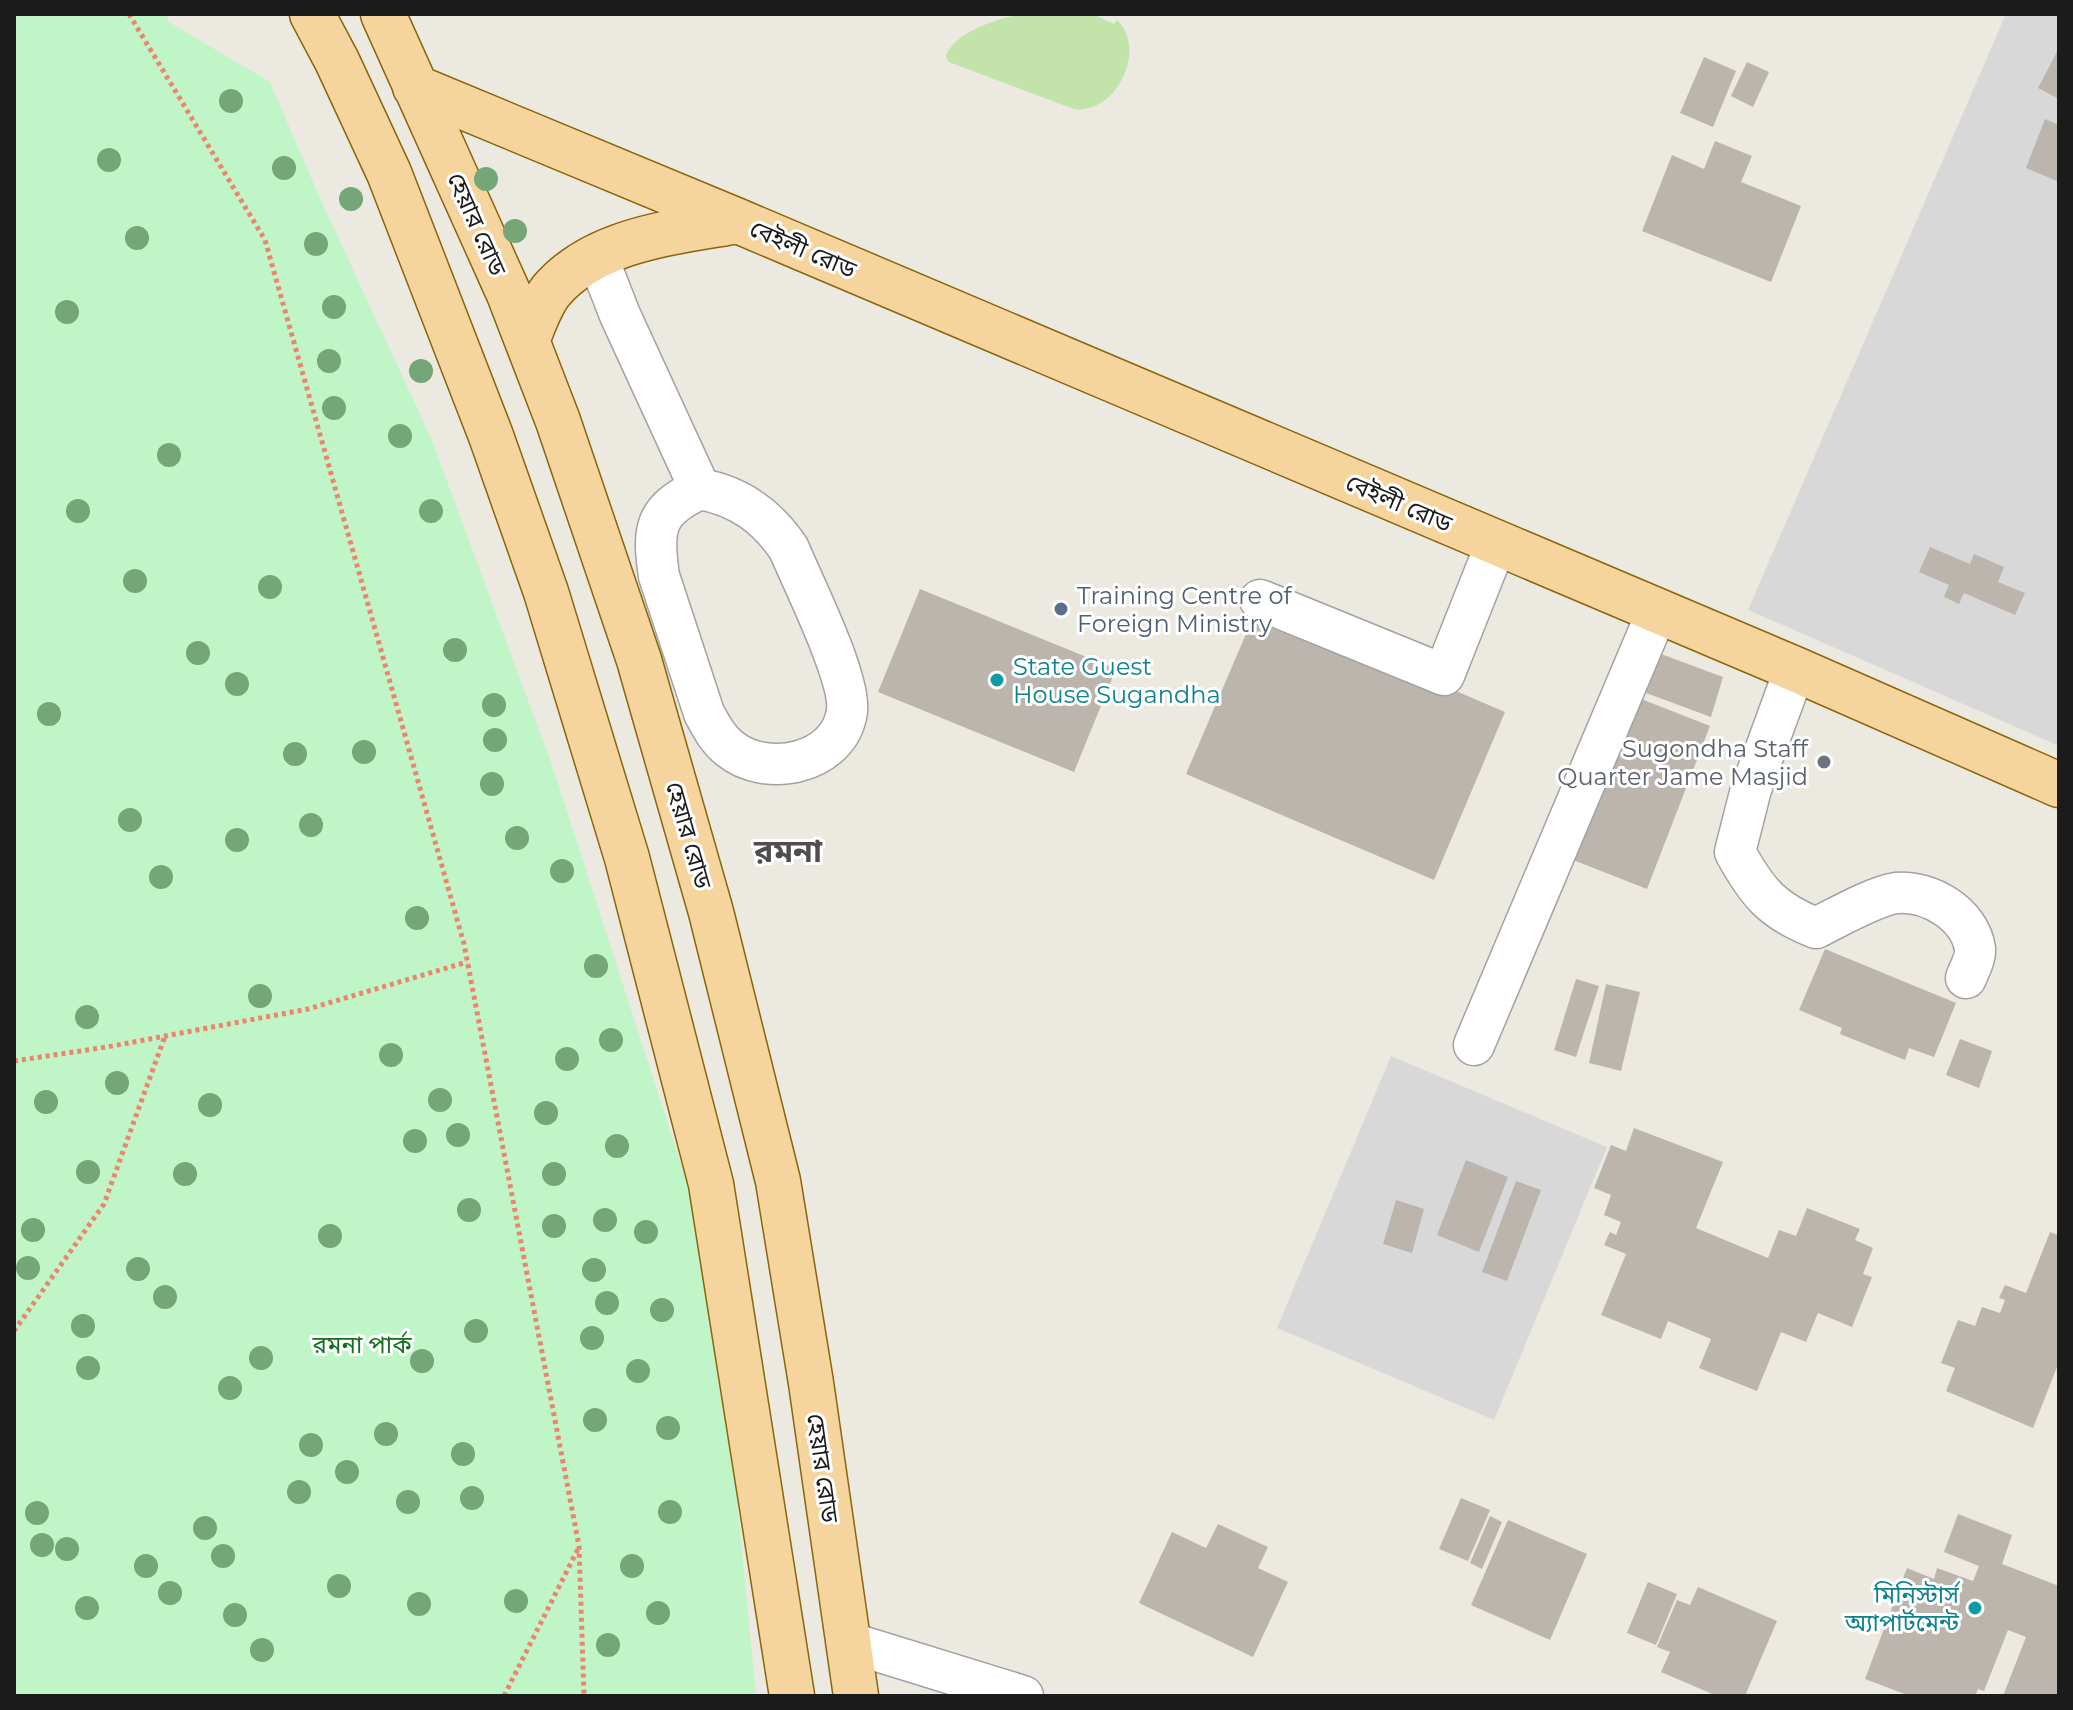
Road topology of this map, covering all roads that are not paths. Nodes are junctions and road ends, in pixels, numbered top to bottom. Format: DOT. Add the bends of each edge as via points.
graph roads {
  1 [pos="312,14"];
  2 [pos="383,14"];
  3 [pos="415,87"];
  4 [pos="738,221"];
  5 [pos="597,256"];
  6 [pos="527,341"];
  7 [pos="700,489"];
  8 [pos="1496,544"];
  9 [pos="1260,600"];
  10 [pos="1657,612"];
  11 [pos="1795,669"];
  12 [pos="2059,785"];
  13 [pos="1966,978"];
  14 [pos="1474,1045"];
  15 [pos="812,1389"];
  16 [pos="744,1393"];
  17 [pos="848,1642"];
  18 [pos="792,1696"];
  19 [pos="856,1696"];
  20 [pos="1023,1696"];
  1 -- 16 [label="main road" via="389,173 501,465 583,709 711,1184"];
  2 -- 3 [label="main road, হেয়ার রোড"];
  3 -- 4 [label="main road, বেইলী রোড"];
  3 -- 6 [label="main road, হেয়ার রোড"];
  4 -- 5 [label="main road" via="630,243"];
  4 -- 8 [label="main road, বেইলী রোড"];
  5 -- 6 [label="main road" via="550,293"];
  5 -- 7 [label="street"];
  6 -- 15 [label="main road, হেয়ার রোড" via="639,660 711,912 778,1181"];
  7 -- 7 [label="street" via="751,508 789,549 842,676 847,707 838,734 818,754 774,765 751,760 730,749 704,713 655,554 655,532 662,519 677,501"];
  8 -- 9 [label="street" via="1444,675"];
  8 -- 10 [label="main road, বেইলী রোড"];
  10 -- 11 [label="main road, বেইলী রোড"];
  10 -- 14 [label="street"];
  11 -- 12 [label="main road, বেইলী রোড"];
  11 -- 13 [label="street" via="1751,789 1735,852 1753,885 1787,917 1816,928 1895,893 1928,895 1970,931 1976,953"];
  15 -- 16 [label="main road"];
  15 -- 17 [label="main road, হেয়ার রোড"];
  16 -- 18 [label="main road"];
  17 -- 19 [label="main road, হেয়ার রোড"];
  17 -- 20 [label="street"];
}
